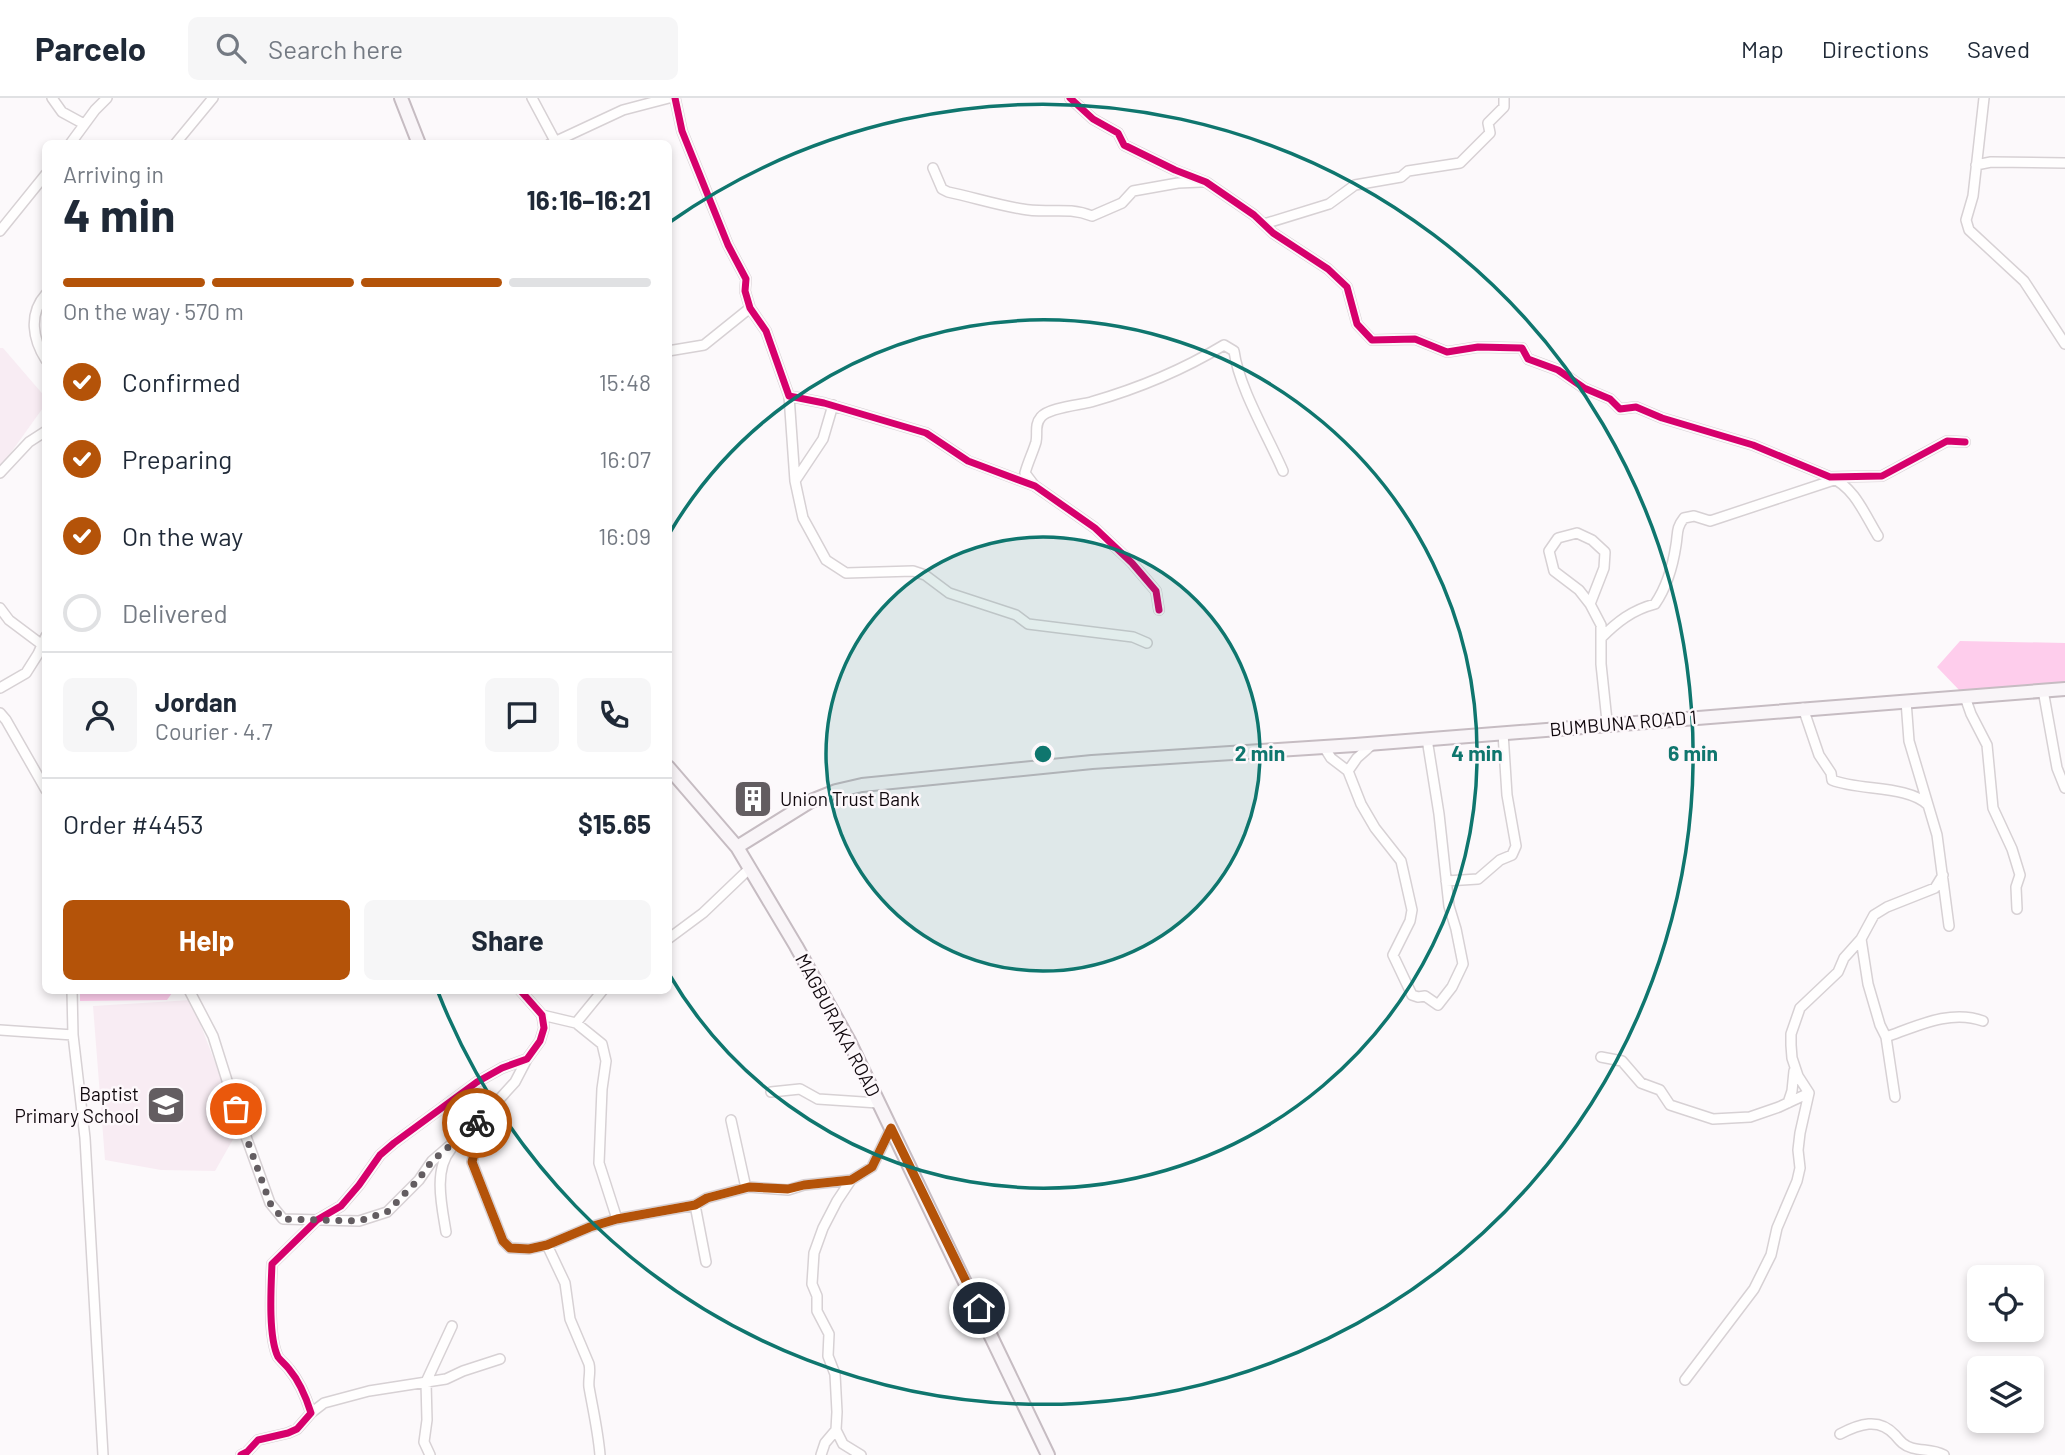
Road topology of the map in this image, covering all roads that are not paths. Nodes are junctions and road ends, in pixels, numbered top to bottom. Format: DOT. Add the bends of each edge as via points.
graph roads {
  1 [pos="52,98"];
  2 [pos="107,98"];
  3 [pos="214,98"];
  4 [pos="401,98"];
  5 [pos="532,98"];
  6 [pos="669,98"];
  7 [pos="675,98"];
  8 [pos="1070,98"];
  9 [pos="1504,98"];
  10 [pos="1984,98"];
  11 [pos="84,124"];
  12 [pos="73,140"];
  13 [pos="178,140"];
  14 [pos="417,140"];
  15 [pos="551,140"];
  16 [pos="556,140"];
  17 [pos="2065,163"];
  18 [pos="1976,165"];
  19 [pos="933,168"];
  20 [pos="42,179"];
  21 [pos="1206,182"];
  22 [pos="1264,224"];
  23 [pos="0,231"];
  24 [pos="42,299"];
  25 [pos="750,308"];
  26 [pos="2065,344"];
  27 [pos="672,350"];
  28 [pos="42,354"];
  29 [pos="789,396"];
  30 [pos="833,405"];
  31 [pos="42,434"];
  32 [pos="1965,442"];
  33 [pos="1283,471"];
  34 [pos="1025,472"];
  35 [pos="0,473"];
  36 [pos="1007,476"];
  37 [pos="1835,479"];
  38 [pos="795,481"];
  39 [pos="1035,486"];
  40 [pos="1878,536"];
  41 [pos="1590,604"];
  42 [pos="0,608"];
  43 [pos="1160,610"];
  44 [pos="1601,638"];
  45 [pos="1147,643"];
  46 [pos="42,646"];
  47 [pos="42,649"];
  48 [pos="0,688"];
  49 [pos="2065,689"];
  50 [pos="2043,690"];
  51 [pos="1965,696"];
  52 [pos="1906,701"];
  53 [pos="1803,708"];
  54 [pos="0,713"];
  55 [pos="1600,724"];
  56 [pos="1503,733"];
  57 [pos="1427,739"];
  58 [pos="1374,743"];
  59 [pos="1324,747"];
  60 [pos="1349,771"];
  61 [pos="672,772"];
  62 [pos="42,783"];
  63 [pos="2065,788"];
  64 [pos="1928,805"];
  65 [pos="737,848"];
  66 [pos="748,870"];
  67 [pos="1943,875"];
  68 [pos="1446,881"];
  69 [pos="2017,909"];
  70 [pos="1950,926"];
  71 [pos="672,936"];
  72 [pos="1861,939"];
  73 [pos="72,994"];
  74 [pos="191,994"];
  75 [pos="524,994"];
  76 [pos="600,994"];
  77 [pos="542,1015"];
  78 [pos="1983,1021"];
  79 [pos="576,1023"];
  80 [pos="0,1030"];
  81 [pos="74,1035"];
  82 [pos="1886,1037"];
  83 [pos="1601,1057"];
  84 [pos="527,1059"];
  85 [pos="1795,1067"];
  86 [pos="771,1092"];
  87 [pos="1809,1093"];
  88 [pos="1895,1097"];
  89 [pos="878,1103"];
  90 [pos="1787,1103"];
  91 [pos="484,1116"];
  92 [pos="731,1120"];
  93 [pos="891,1128"];
  94 [pos="456,1142"];
  95 [pos="851,1180"];
  96 [pos="746,1188"];
  97 [pos="695,1205"];
  98 [pos="617,1219"];
  99 [pos="317,1220"];
  100 [pos="446,1232"];
  101 [pos="547,1245"];
  102 [pos="706,1262"];
  103 [pos="452,1326"];
  104 [pos="500,1359"];
  105 [pos="1685,1381"];
  106 [pos="426,1382"];
  107 [pos="312,1413"];
  108 [pos="836,1430"];
  109 [pos="1840,1434"];
  110 [pos="103,1455"];
  111 [pos="241,1455"];
  112 [pos="430,1455"];
  113 [pos="600,1455"];
  114 [pos="821,1455"];
  115 [pos="861,1455"];
  116 [pos="1048,1455"];
  117 [pos="1944,1455"];
  1 -- 11 [label="street" via="62,112"];
  2 -- 11 [label="street"];
  3 -- 13 [label="street"];
  4 -- 14 [label="main road"];
  5 -- 15 [label="street"];
  6 -- 16 [label="street" via="623,110"];
  7 -- 25 [label="street" via="682,131 746,279"];
  8 -- 21 [label="street" via="1118,133 1124,145"];
  9 -- 22 [label="street" via="1504,107 1488,123 1490,133 1460,163 1356,185 1329,204"];
  10 -- 18 [label="street"];
  11 -- 12 [label="street"];
  17 -- 18 [label="street"];
  18 -- 26 [label="street" via="1966,220 1969,230 2024,281"];
  19 -- 21 [label="street" via="948,192 1025,210 1059,209 1092,216 1122,203 1133,191"];
  20 -- 23 [label="street"];
  21 -- 22 [label="street"];
  22 -- 37 [label="street" via="1347,287 1357,324 1372,340 1415,339 1447,352 1522,348 1528,359 1558,370 1620,409 1636,407 1754,445"];
  24 -- 28 [label="street" via="33,321"];
  25 -- 27 [label="street" via="704,345"];
  25 -- 29 [label="street" via="766,331"];
  29 -- 30 [label="street"];
  29 -- 38 [label="street"];
  30 -- 36 [label="street" via="926,433 968,461"];
  30 -- 38 [label="street" via="823,439"];
  31 -- 35 [label="street"];
  32 -- 37 [label="street" via="1947,441 1882,476"];
  33 -- 34 [label="street" via="1236,366 1234,351 1224,345 1138,388 1051,410 1036,428 1037,439"];
  34 -- 36 [label="street"];
  34 -- 39 [label="street"];
  36 -- 39 [label="street"];
  37 -- 40 [label="street" via="1866,513"];
  37 -- 44 [label="street" via="1710,521 1684,518 1677,527 1664,591 1655,604 1622,618"];
  38 -- 45 [label="street" via="803,518 826,560 846,573 913,571 949,593 1016,615 1028,624 1133,637"];
  39 -- 43 [label="street" via="1095,528 1132,563 1156,591"];
  41 -- 41 [label="street" via="1554,571 1549,551 1558,538 1577,533 1605,552"];
  41 -- 44 [label="street" via="1601,625"];
  42 -- 46 [label="street"];
  44 -- 55 [label="street" via="1607,721"];
  47 -- 48 [label="street" via="26,673"];
  49 -- 50 [label="main road, BUMBUNA ROAD 1"];
  50 -- 51 [label="main road, BUMBUNA ROAD 1"];
  50 -- 63 [label="street"];
  51 -- 52 [label="main road, BUMBUNA ROAD 1"];
  51 -- 69 [label="street" via="1987,745 1993,808 2020,875"];
  52 -- 53 [label="main road, BUMBUNA ROAD 1"];
  52 -- 64 [label="street" via="1909,741"];
  53 -- 55 [label="main road, BUMBUNA ROAD 1"];
  53 -- 64 [label="street" via="1832,780 1911,795"];
  54 -- 62 [label="street"];
  55 -- 56 [label="main road, BUMBUNA ROAD 1"];
  56 -- 57 [label="main road, BUMBUNA ROAD 1"];
  56 -- 68 [label="street" via="1516,846 1512,855 1478,879"];
  57 -- 58 [label="main road, BUMBUNA ROAD 1"];
  57 -- 68 [label="street"];
  58 -- 59 [label="main road, BUMBUNA ROAD 1"];
  58 -- 60 [label="street"];
  59 -- 60 [label="street"];
  59 -- 65 [label="main road, BUMBUNA ROAD 1" via="1092,762 862,785 811,801"];
  60 -- 68 [label="street" via="1361,804 1401,861 1412,910 1393,956 1412,995 1425,996 1438,1005 1463,964"];
  61 -- 65 [label="main road, MAGBURAKA ROAD"];
  64 -- 67 [label="street"];
  65 -- 66 [label="main road, MAGBURAKA ROAD"];
  66 -- 71 [label="street"];
  66 -- 89 [label="main road, MAGBURAKA ROAD" via="849,1041"];
  67 -- 70 [label="street"];
  67 -- 72 [label="street" via="1935,888 1874,915"];
  72 -- 82 [label="street" via="1868,984"];
  72 -- 85 [label="street" via="1838,972 1800,1008 1791,1034"];
  73 -- 81 [label="street"];
  74 -- 99 [label="street" via="213,1037 270,1203 283,1219"];
  75 -- 77 [label="street"];
  76 -- 79 [label="street"];
  77 -- 79 [label="street"];
  77 -- 84 [label="street" via="540,1041"];
  78 -- 82 [label="street" via="1956,1017"];
  79 -- 98 [label="street" via="602,1044 606,1060 599,1163"];
  80 -- 81 [label="street"];
  81 -- 110 [label="street" via="85,1138"];
  82 -- 88 [label="street"];
  83 -- 90 [label="street" via="1622,1061 1641,1083 1660,1090 1670,1105 1713,1119 1750,1117"];
  84 -- 91 [label="street" via="515,1082"];
  84 -- 99 [label="street" via="477,1082 394,1143 341,1206"];
  85 -- 87 [label="street"];
  85 -- 90 [label="street"];
  86 -- 89 [label="street" via="800,1089 818,1099"];
  87 -- 90 [label="street"];
  87 -- 105 [label="street" via="1800,1133 1797,1181 1770,1255 1754,1289"];
  89 -- 93 [label="main road, MAGBURAKA ROAD"];
  91 -- 94 [label="street"];
  91 -- 101 [label="street" via="472,1162 503,1241 510,1248"];
  92 -- 96 [label="street"];
  93 -- 95 [label="street" via="872,1167"];
  93 -- 116 [label="main road, MAGBURAKA ROAD"];
  94 -- 99 [label="street" via="432,1161 387,1212 359,1221"];
  94 -- 100 [label="street" via="447,1153 440,1178"];
  95 -- 96 [label="street" via="788,1189"];
  95 -- 108 [label="street" via="822,1228 812,1266 817,1311 829,1334 828,1356 835,1374"];
  96 -- 97 [label="street"];
  97 -- 98 [label="street"];
  97 -- 102 [label="street"];
  98 -- 101 [label="street"];
  99 -- 107 [label="street" via="272,1264 271,1300 279,1358 305,1393"];
  101 -- 113 [label="street" via="565,1283 570,1318 591,1371 588,1383"];
  103 -- 106 [label="street"];
  104 -- 106 [label="street"];
  106 -- 107 [label="street" via="369,1391 324,1404"];
  106 -- 112 [label="street" via="424,1442"];
  107 -- 111 [label="street" via="297,1429 258,1440"];
  108 -- 114 [label="street"];
  108 -- 115 [label="street" via="843,1444"];
  109 -- 117 [label="street" via="1856,1426 1883,1424 1902,1444"];
}
